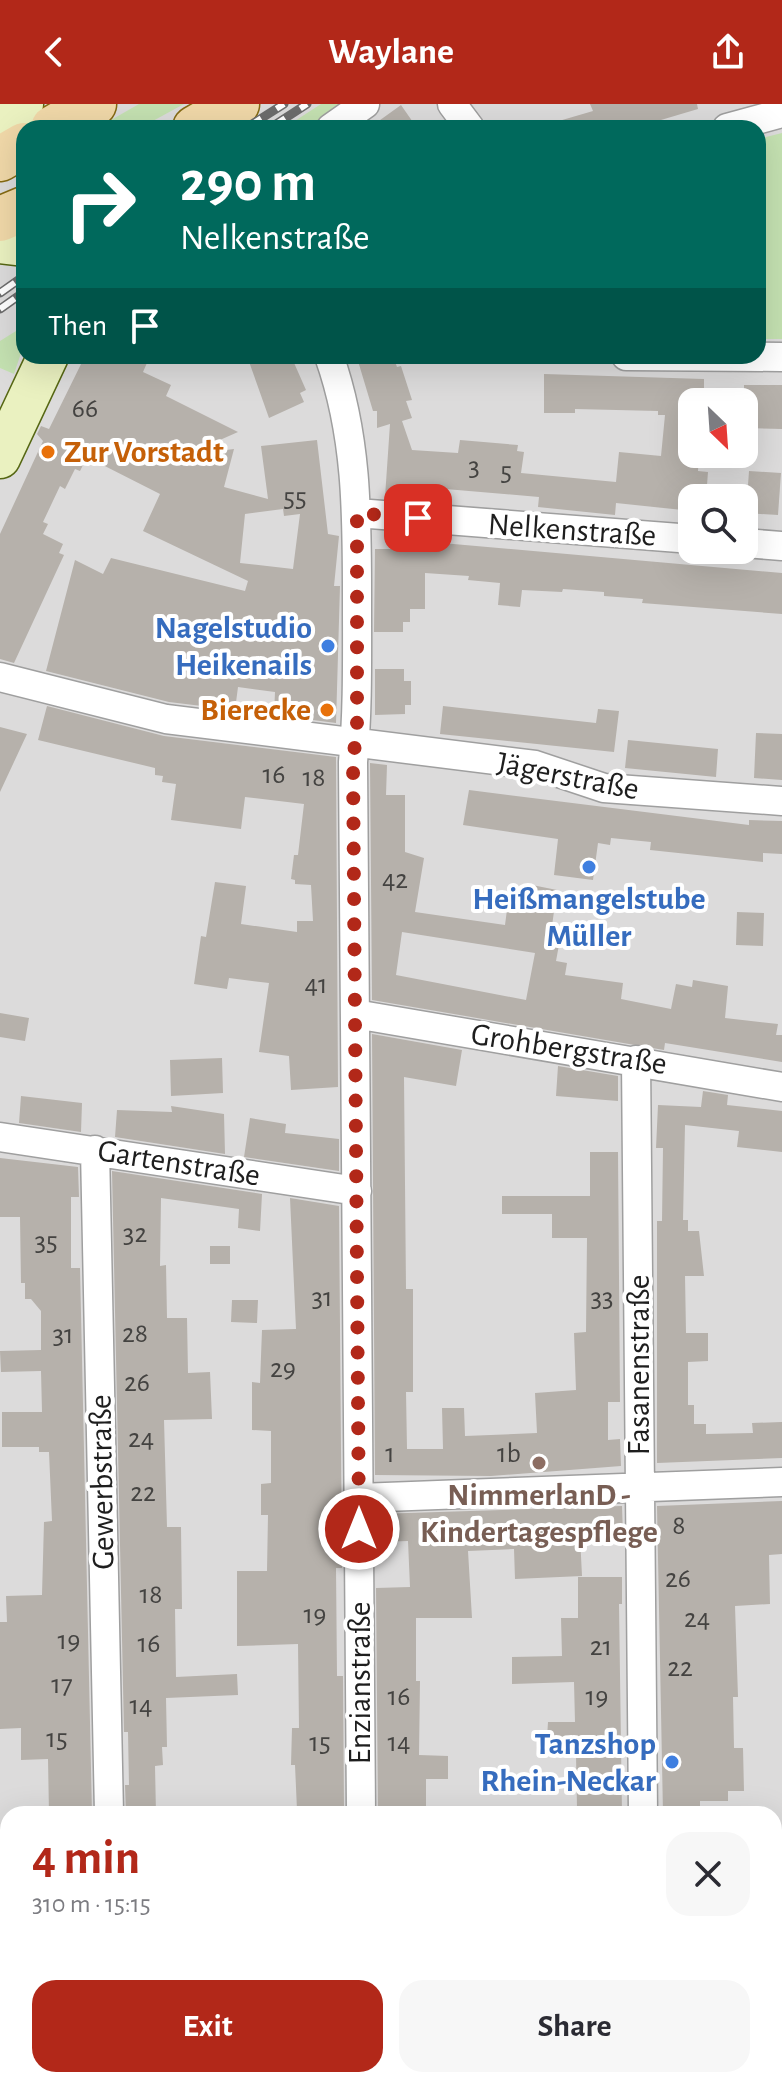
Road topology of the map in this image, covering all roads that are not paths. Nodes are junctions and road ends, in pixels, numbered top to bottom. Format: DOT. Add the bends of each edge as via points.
graph roads {
  1 [pos="23,104"];
  2 [pos="237,104"];
  3 [pos="365,104"];
  4 [pos="782,113"];
  5 [pos="209,120"];
  6 [pos="342,120"];
  7 [pos="756,120"];
  8 [pos="0,121"];
  9 [pos="44,364"];
  10 [pos="331,364"];
  11 [pos="0,458"];
  12 [pos="357,513"];
  13 [pos="678,538"];
  14 [pos="758,544"];
  15 [pos="782,546"];
  16 [pos="0,677"];
  17 [pos="355,744"];
  18 [pos="782,801"];
  19 [pos="355,1014"];
  20 [pos="636,1060"];
  21 [pos="782,1087"];
  22 [pos="0,1137"];
  23 [pos="95,1150"];
  24 [pos="357,1191"];
  25 [pos="782,1482"];
  26 [pos="640,1487"];
  27 [pos="359,1498"];
  28 [pos="109,1806"];
  29 [pos="361,1806"];
  30 [pos="643,1806"];
  1 -- 8 [label="street"];
  2 -- 5 [label="main road"];
  3 -- 6 [label="street"];
  4 -- 7 [label="street"];
  9 -- 11 [label="street"];
  10 -- 12 [label="street, Enzianstraße" via="347,419"];
  12 -- 13 [label="street, Nelkenstraße"];
  12 -- 17 [label="street, Enzianstraße"];
  14 -- 15 [label="street"];
  16 -- 17 [label="street, Jägerstraße" via="166,719"];
  17 -- 18 [label="street, Jägerstraße" via="535,765 604,788"];
  17 -- 19 [label="street, Enzianstraße"];
  19 -- 20 [label="street, Grohbergstraße"];
  19 -- 24 [label="street, Enzianstraße"];
  20 -- 21 [label="street, Grohbergstraße"];
  20 -- 26 [label="street, Fasanenstraße"];
  22 -- 23 [label="street, Gartenstraße"];
  23 -- 24 [label="street, Gartenstraße"];
  23 -- 28 [label="street, Gewerbstraße"];
  24 -- 27 [label="street, Enzianstraße"];
  25 -- 26 [label="street"];
  26 -- 27 [label="street"];
  26 -- 30 [label="street, Fasanenstraße"];
  27 -- 29 [label="street, Enzianstraße"];
}
